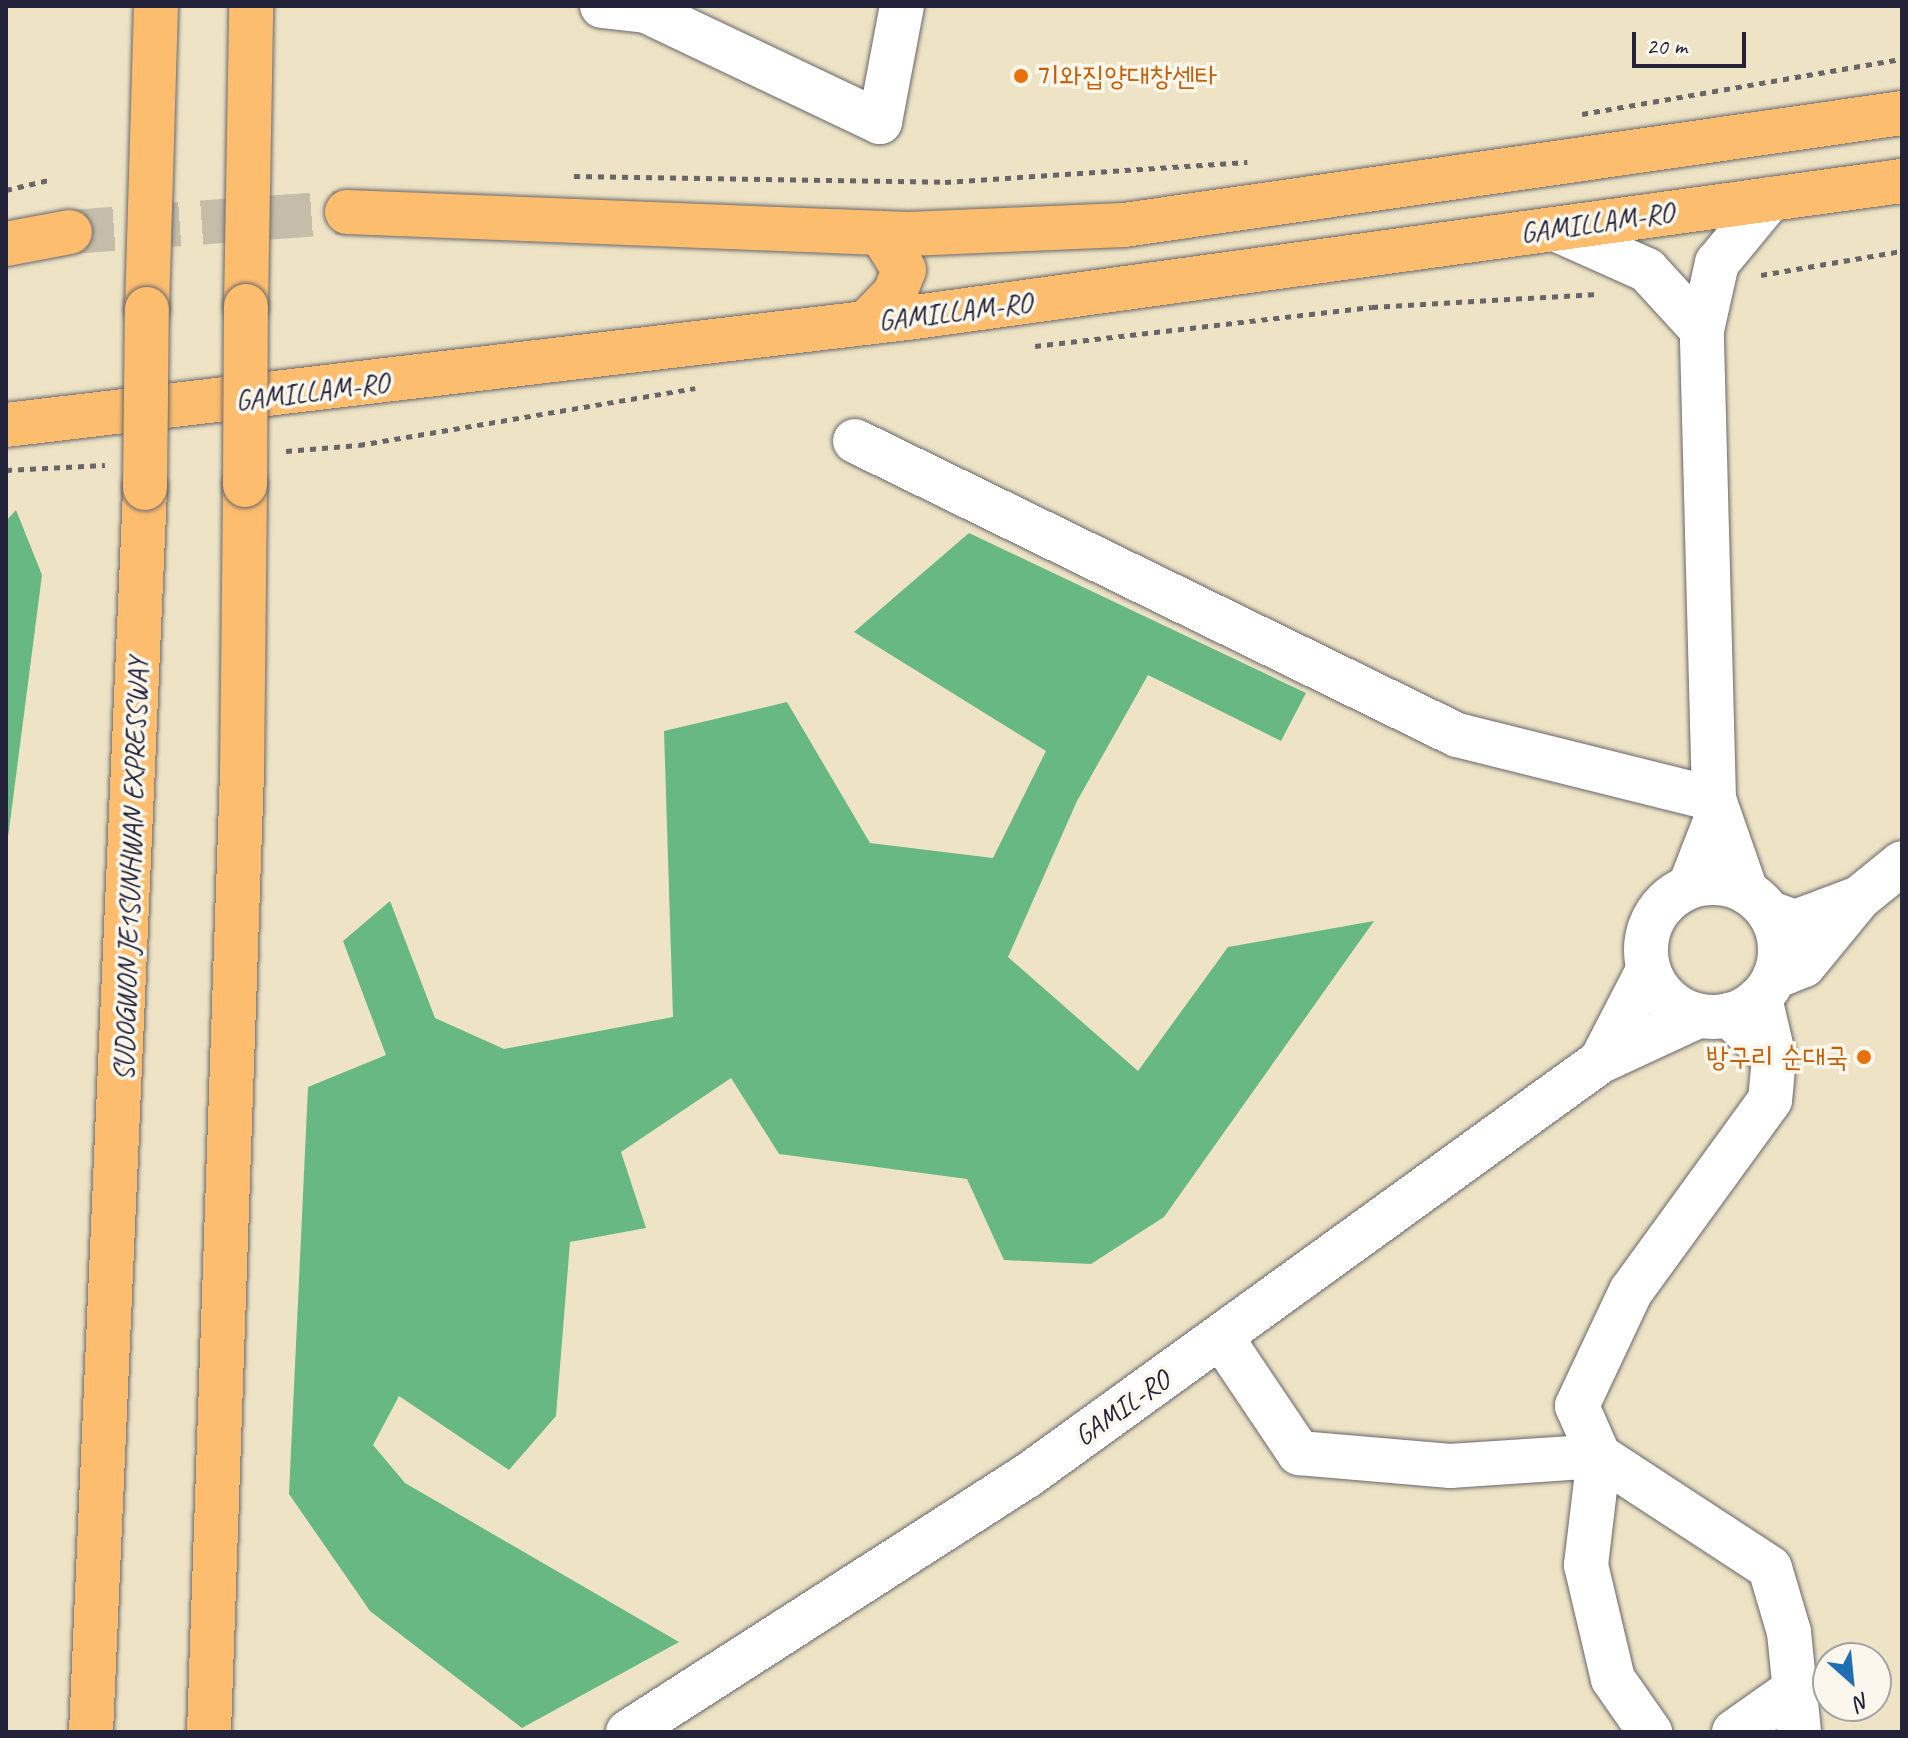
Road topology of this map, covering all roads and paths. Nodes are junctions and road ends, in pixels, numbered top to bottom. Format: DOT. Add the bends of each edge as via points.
graph roads {
  1 [pos="156,6"];
  2 [pos="251,6"];
  3 [pos="602,6"];
  4 [pos="902,6"];
  5 [pos="1902,59"];
  6 [pos="1902,113"];
  7 [pos="1566,116"];
  8 [pos="1256,162"];
  9 [pos="559,176"];
  10 [pos="49,180"];
  11 [pos="1902,181"];
  12 [pos="6,190"];
  13 [pos="1770,199"];
  14 [pos="347,212"];
  15 [pos="1555,229"];
  16 [pos="70,232"];
  17 [pos="881,233"];
  18 [pos="6,244"];
  19 [pos="1902,251"];
  20 [pos="1707,285"];
  21 [pos="1605,294"];
  22 [pos="866,323"];
  23 [pos="1702,330"];
  24 [pos="1018,348"];
  25 [pos="704,387"];
  26 [pos="6,425"];
  27 [pos="855,441"];
  28 [pos="256,469"];
  29 [pos="6,470"];
  30 [pos="129,476"];
  31 [pos="1715,809"];
  32 [pos="1902,863"];
  33 [pos="1690,886"];
  34 [pos="1859,898"];
  35 [pos="1758,902"];
  36 [pos="1648,970"];
  37 [pos="1758,1009"];
  38 [pos="1601,1061"];
  39 [pos="1221,1337"];
  40 [pos="1599,1456"];
  41 [pos="1795,1689"];
  42 [pos="91,1732"];
  43 [pos="209,1732"];
  44 [pos="628,1732"];
  45 [pos="1650,1732"];
  46 [pos="1734,1732"];
  47 [pos="1799,1732"];
  1 -- 30 [label="main road, SUDOGWON JE1SUNHWAN EXPRESSWAY, bridge" via="147,309"];
  2 -- 28 [label="main road, bridge" via="246,306"];
  3 -- 4 [label="street" via="646,11 880,122"];
  5 -- 7 [label="path"];
  6 -- 17 [label="main road" via="1228,213 1124,225"];
  8 -- 9 [label="path" via="945,182"];
  10 -- 12 [label="path"];
  11 -- 13 [label="main road, GAMILLAM-RO"];
  13 -- 15 [label="main road, GAMILLAM-RO"];
  13 -- 20 [label="street"];
  14 -- 17 [label="main road"];
  15 -- 22 [label="main road, GAMILLAM-RO"];
  15 -- 23 [label="street" via="1647,270"];
  16 -- 18 [label="main road"];
  17 -- 22 [label="main road" via="904,270 895,293"];
  19 -- 20 [label="path"];
  20 -- 23 [label="street"];
  21 -- 24 [label="path" via="1372,307"];
  22 -- 26 [label="main road, GAMILLAM-RO"];
  23 -- 31 [label="street"];
  25 -- 28 [label="path" via="359,445"];
  27 -- 31 [label="street" via="1457,735"];
  28 -- 43 [label="main road"];
  29 -- 30 [label="path"];
  30 -- 42 [label="main road, SUDOGWON JE1SUNHWAN EXPRESSWAY"];
  31 -- 33 [label="street"];
  31 -- 35 [label="street"];
  32 -- 34 [label="street, GAMIL-RO"];
  33 -- 35 [label="street, GAMIL-RO"];
  33 -- 36 [label="street, GAMIL-RO" via="1671,896 1648,930"];
  34 -- 35 [label="street, GAMIL-RO" via="1795,922"];
  34 -- 37 [label="street, GAMIL-RO"];
  35 -- 37 [label="street" via="1778,934"];
  36 -- 37 [label="street" via="1668,999"];
  36 -- 38 [label="street, GAMIL-RO"];
  37 -- 38 [label="street, GAMIL-RO"];
  37 -- 40 [label="street" via="1770,1100 1631,1291 1577,1406"];
  38 -- 39 [label="street, GAMIL-RO"];
  39 -- 40 [label="street" via="1299,1453 1450,1466"];
  39 -- 44 [label="street, GAMIL-RO" via="1027,1476"];
  40 -- 41 [label="street" via="1770,1568 1789,1632"];
  40 -- 45 [label="street" via="1586,1565 1613,1679"];
  41 -- 46 [label="street"];
  41 -- 47 [label="street"];
}
